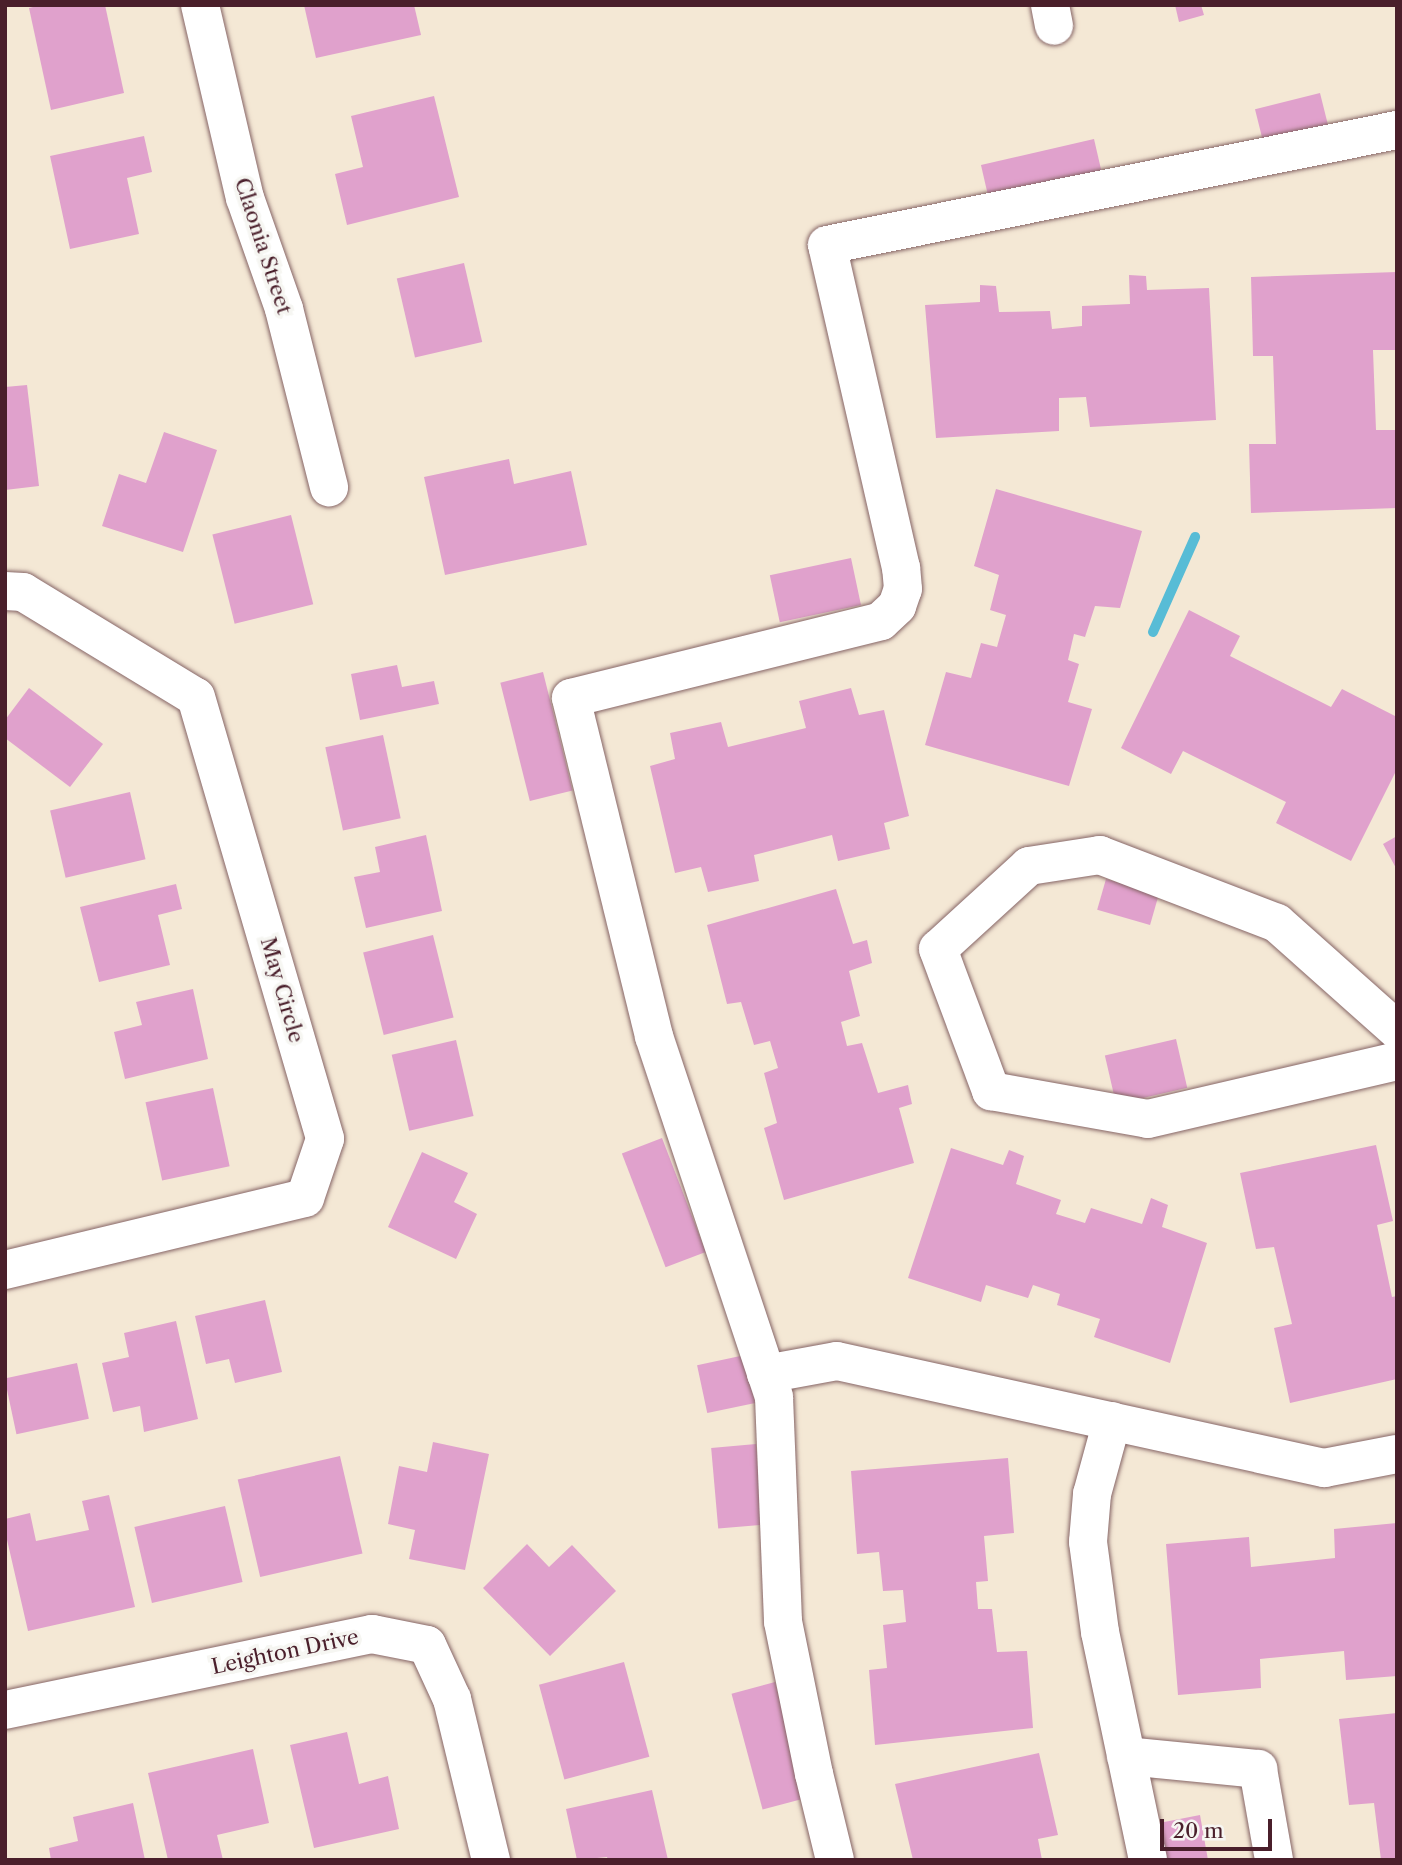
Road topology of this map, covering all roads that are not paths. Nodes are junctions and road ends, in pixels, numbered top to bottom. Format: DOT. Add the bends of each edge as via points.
graph roads {
  1 [pos="200,5"];
  2 [pos="1397,130"];
  3 [pos="329,487"];
  4 [pos="5,591"];
  5 [pos="1397,1030"];
  6 [pos="1397,1061"];
  7 [pos="5,1270"];
  8 [pos="766,1374"];
  9 [pos="1112,1421"];
  10 [pos="1397,1454"];
  11 [pos="5,1710"];
  12 [pos="1126,1756"];
  13 [pos="491,1860"];
  14 [pos="835,1860"];
  15 [pos="1148,1860"];
  16 [pos="1274,1860"];
  1 -- 3 [label="street, Claonia Street" via="245,198 284,309"];
  2 -- 8 [label="street" via="827,245 901,568 903,589 897,606 881,621 571,698 654,1036"];
  4 -- 7 [label="street, May Circle" via="23,592 196,697 325,1139 305,1198"];
  5 -- 6 [label="street" via="1277,923 1100,855 1029,866 938,949 991,1091 1148,1119"];
  8 -- 9 [label="street" via="837,1361"];
  8 -- 14 [label="street" via="774,1397 783,1621"];
  9 -- 10 [label="street" via="1324,1468"];
  9 -- 12 [label="street" via="1092,1494 1088,1542 1100,1632"];
  11 -- 13 [label="street, Leighton Drive" via="372,1634 427,1644 452,1699"];
  12 -- 15 [label="street"];
  12 -- 16 [label="street" via="1258,1769"];
}
